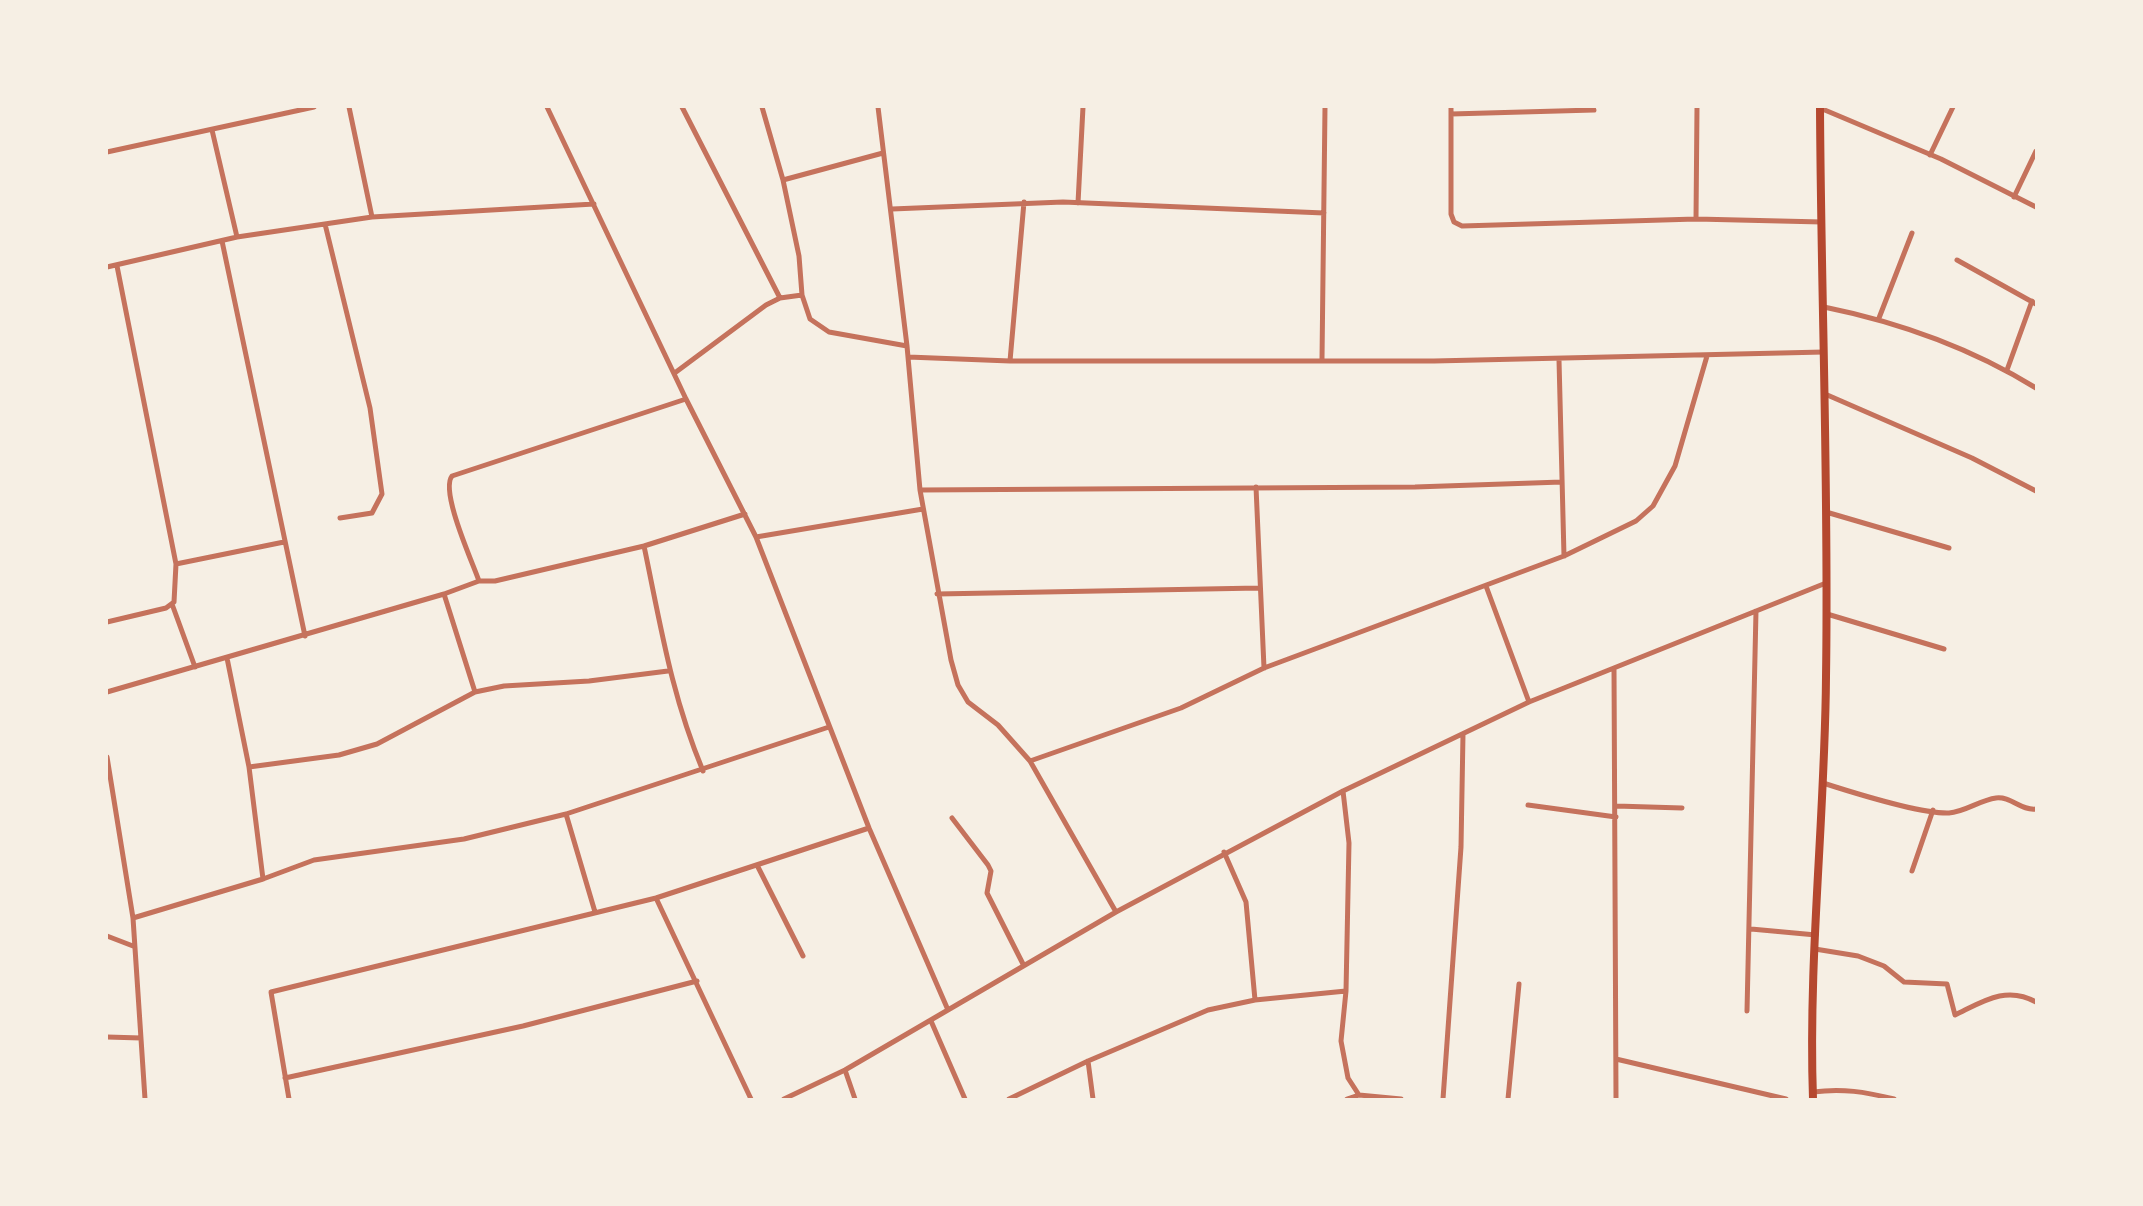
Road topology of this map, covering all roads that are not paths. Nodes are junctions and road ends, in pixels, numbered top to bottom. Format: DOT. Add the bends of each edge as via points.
graph roads {
  1 [pos="314,107"];
  2 [pos="349,107"];
  3 [pos="547,107"];
  4 [pos="682,107"];
  5 [pos="762,107"];
  6 [pos="878,107"];
  7 [pos="1083,107"];
  8 [pos="1325,107"];
  9 [pos="1697,107"];
  10 [pos="1820,107"];
  11 [pos="1953,107"];
  12 [pos="1451,110"];
  13 [pos="1594,110"];
  14 [pos="212,130"];
  15 [pos="107,145"];
  16 [pos="2036,151"];
  17 [pos="107,152"];
  18 [pos="883,153"];
  19 [pos="1930,155"];
  20 [pos="783,180"];
  21 [pos="2014,197"];
  22 [pos="1024,202"];
  23 [pos="1078,203"];
  24 [pos="594,204"];
  25 [pos="2036,207"];
  26 [pos="892,209"];
  27 [pos="1324,213"];
  28 [pos="372,217"];
  29 [pos="1696,219"];
  30 [pos="1822,222"];
  31 [pos="325,224"];
  32 [pos="1912,233"];
  33 [pos="237,237"];
  34 [pos="222,241"];
  35 [pos="1957,260"];
  36 [pos="117,266"];
  37 [pos="107,267"];
  38 [pos="802,295"];
  39 [pos="779,298"];
  40 [pos="2034,303"];
  41 [pos="1824,307"];
  42 [pos="1879,318"];
  43 [pos="907,346"];
  44 [pos="1824,352"];
  45 [pos="1706,356"];
  46 [pos="908,357"];
  47 [pos="1322,359"];
  48 [pos="1559,360"];
  49 [pos="1010,361"];
  50 [pos="2007,370"];
  51 [pos="676,372"];
  52 [pos="2036,388"];
  53 [pos="1825,394"];
  54 [pos="686,399"];
  55 [pos="1562,482"];
  56 [pos="1256,487"];
  57 [pos="920,490"];
  58 [pos="2036,491"];
  59 [pos="923,509"];
  60 [pos="1826,512"];
  61 [pos="745,514"];
  62 [pos="340,518"];
  63 [pos="756,537"];
  64 [pos="284,542"];
  65 [pos="644,546"];
  66 [pos="1949,548"];
  67 [pos="1564,555"];
  68 [pos="176,564"];
  69 [pos="479,581"];
  70 [pos="1827,583"];
  71 [pos="1486,586"];
  72 [pos="1259,588"];
  73 [pos="444,594"];
  74 [pos="937,594"];
  75 [pos="172,604"];
  76 [pos="1756,611"];
  77 [pos="1827,614"];
  78 [pos="107,622"];
  79 [pos="305,636"];
  80 [pos="1944,649"];
  81 [pos="227,658"];
  82 [pos="195,667"];
  83 [pos="1614,667"];
  84 [pos="1264,668"];
  85 [pos="668,671"];
  86 [pos="107,692"];
  87 [pos="475,692"];
  88 [pos="1530,702"];
  89 [pos="829,727"];
  90 [pos="1463,734"];
  91 [pos="107,757"];
  92 [pos="1031,761"];
  93 [pos="249,767"];
  94 [pos="703,771"];
  95 [pos="1823,783"];
  96 [pos="1343,791"];
  97 [pos="1528,805"];
  98 [pos="1616,806"];
  99 [pos="1682,808"];
  100 [pos="2036,809"];
  101 [pos="1933,810"];
  102 [pos="566,814"];
  103 [pos="1616,817"];
  104 [pos="952,818"];
  105 [pos="869,828"];
  106 [pos="1224,852"];
  107 [pos="758,867"];
  108 [pos="1912,871"];
  109 [pos="263,879"];
  110 [pos="656,898"];
  111 [pos="595,912"];
  112 [pos="1116,912"];
  113 [pos="133,918"];
  114 [pos="1751,929"];
  115 [pos="1816,935"];
  116 [pos="107,936"];
  117 [pos="133,946"];
  118 [pos="1815,949"];
  119 [pos="803,956"];
  120 [pos="1023,964"];
  121 [pos="697,981"];
  122 [pos="1519,984"];
  123 [pos="1346,991"];
  124 [pos="1255,1000"];
  125 [pos="2036,1002"];
  126 [pos="948,1010"];
  127 [pos="1747,1011"];
  128 [pos="931,1021"];
  129 [pos="107,1037"];
  130 [pos="141,1038"];
  131 [pos="1616,1059"];
  132 [pos="1088,1060"];
  133 [pos="845,1070"];
  134 [pos="285,1078"];
  135 [pos="1359,1095"];
  136 [pos="1747,1096"];
  137 [pos="1813,1096"];
  138 [pos="145,1099"];
  139 [pos="289,1099"];
  140 [pos="751,1099"];
  141 [pos="784,1099"];
  142 [pos="855,1099"];
  143 [pos="965,1099"];
  144 [pos="1009,1099"];
  145 [pos="1093,1099"];
  146 [pos="1346,1099"];
  147 [pos="1401,1099"];
  148 [pos="1443,1099"];
  149 [pos="1508,1099"];
  150 [pos="1616,1099"];
  151 [pos="1786,1099"];
  152 [pos="1894,1099"];
  1 -- 14 [label="street"];
  2 -- 28 [label="street"];
  3 -- 24 [label="street"];
  4 -- 39 [label="street"];
  5 -- 20 [label="street"];
  6 -- 18 [label="street"];
  7 -- 23 [label="street"];
  8 -- 27 [label="street"];
  9 -- 29 [label="street"];
  10 -- 19 [label="street"];
  10 -- 30 [label="main road"];
  11 -- 19 [label="street"];
  12 -- 13 [label="street"];
  12 -- 29 [label="street" via="1451,214 1462,226"];
  14 -- 17 [label="street"];
  14 -- 33 [label="street"];
  15 -- 17 [label="street"];
  16 -- 21 [label="street"];
  18 -- 20 [label="street"];
  18 -- 26 [label="street"];
  19 -- 21 [label="street"];
  20 -- 38 [label="street"];
  21 -- 25 [label="street"];
  22 -- 23 [label="street"];
  22 -- 26 [label="street"];
  22 -- 49 [label="street"];
  23 -- 27 [label="street"];
  24 -- 28 [label="street"];
  24 -- 51 [label="street"];
  26 -- 43 [label="street"];
  27 -- 47 [label="street"];
  28 -- 31 [label="street"];
  29 -- 30 [label="street"];
  30 -- 41 [label="main road"];
  31 -- 33 [label="street"];
  31 -- 62 [label="street" via="370,408 382,495 372,513"];
  32 -- 42 [label="street"];
  33 -- 34 [label="street"];
  34 -- 36 [label="street"];
  34 -- 64 [label="street"];
  35 -- 40 [label="street"];
  36 -- 37 [label="street"];
  36 -- 68 [label="street"];
  38 -- 39 [label="street"];
  38 -- 43 [label="street" via="810,318 829,332"];
  39 -- 51 [label="street"];
  40 -- 50 [label="street"];
  41 -- 42 [label="street"];
  41 -- 44 [label="main road"];
  42 -- 50 [label="street"];
  43 -- 46 [label="street"];
  44 -- 45 [label="street"];
  44 -- 53 [label="main road"];
  45 -- 48 [label="street"];
  45 -- 67 [label="street" via="1675,466 1653,506 1628,526"];
  46 -- 49 [label="street"];
  46 -- 57 [label="street"];
  47 -- 48 [label="street"];
  47 -- 49 [label="street"];
  48 -- 55 [label="street"];
  50 -- 52 [label="street"];
  51 -- 54 [label="street"];
  53 -- 58 [label="street"];
  53 -- 60 [label="main road"];
  54 -- 61 [label="street"];
  54 -- 69 [label="street" via="452,475 448,485 452,505"];
  55 -- 56 [label="street"];
  55 -- 67 [label="street"];
  56 -- 57 [label="street"];
  56 -- 72 [label="street"];
  57 -- 59 [label="street"];
  59 -- 63 [label="street"];
  59 -- 74 [label="street"];
  60 -- 66 [label="street"];
  60 -- 70 [label="main road"];
  61 -- 63 [label="street"];
  61 -- 65 [label="street"];
  63 -- 89 [label="street"];
  64 -- 68 [label="street"];
  64 -- 79 [label="street"];
  65 -- 69 [label="street"];
  65 -- 85 [label="street"];
  67 -- 71 [label="street"];
  68 -- 75 [label="street"];
  69 -- 73 [label="street"];
  70 -- 76 [label="street"];
  70 -- 77 [label="main road"];
  71 -- 84 [label="street"];
  71 -- 88 [label="street"];
  72 -- 74 [label="street"];
  72 -- 84 [label="street"];
  73 -- 79 [label="street"];
  73 -- 87 [label="street"];
  74 -- 92 [label="street" via="958,685 968,702 998,725"];
  75 -- 78 [label="street"];
  75 -- 82 [label="street"];
  76 -- 83 [label="street"];
  76 -- 114 [label="street"];
  77 -- 80 [label="street"];
  77 -- 95 [label="main road"];
  79 -- 81 [label="street"];
  81 -- 82 [label="street"];
  81 -- 93 [label="street"];
  82 -- 86 [label="street"];
  83 -- 88 [label="street"];
  83 -- 98 [label="street"];
  84 -- 92 [label="street" via="1181,708"];
  85 -- 87 [label="street"];
  85 -- 94 [label="street"];
  87 -- 93 [label="street" via="377,744 339,755"];
  88 -- 90 [label="street"];
  89 -- 94 [label="street"];
  89 -- 105 [label="street"];
  90 -- 96 [label="street"];
  90 -- 148 [label="street" via="1461,848"];
  91 -- 113 [label="street"];
  92 -- 112 [label="street"];
  93 -- 109 [label="street"];
  94 -- 102 [label="street"];
  95 -- 101 [label="street"];
  95 -- 115 [label="main road"];
  96 -- 106 [label="street"];
  96 -- 123 [label="street" via="1349,844"];
  97 -- 103 [label="street"];
  98 -- 99 [label="street"];
  98 -- 103 [label="street"];
  100 -- 101 [label="street" via="1997,797 1950,813"];
  101 -- 108 [label="street"];
  102 -- 109 [label="street" via="464,839 314,860"];
  102 -- 111 [label="street"];
  103 -- 131 [label="street"];
  104 -- 120 [label="street" via="988,865 987,893"];
  105 -- 107 [label="street"];
  105 -- 126 [label="street"];
  106 -- 112 [label="street"];
  106 -- 124 [label="street" via="1247,902"];
  107 -- 110 [label="street"];
  107 -- 119 [label="street"];
  109 -- 113 [label="street"];
  110 -- 111 [label="street"];
  110 -- 121 [label="street"];
  111 -- 134 [label="street" via="271,992"];
  112 -- 120 [label="street"];
  113 -- 117 [label="street"];
  114 -- 115 [label="street"];
  114 -- 127 [label="street"];
  115 -- 118 [label="main road"];
  116 -- 117 [label="street"];
  117 -- 130 [label="street"];
  118 -- 125 [label="street" via="1858,956 1884,966 1904,982 1947,984 1955,1015 1995,995 2023,995"];
  118 -- 137 [label="main road"];
  120 -- 126 [label="street"];
  121 -- 134 [label="street" via="523,1026"];
  121 -- 140 [label="street"];
  122 -- 149 [label="street"];
  123 -- 124 [label="street"];
  123 -- 135 [label="street" via="1343,1064"];
  124 -- 132 [label="street" via="1208,1010"];
  126 -- 128 [label="street"];
  128 -- 133 [label="street"];
  128 -- 143 [label="street"];
  129 -- 130 [label="street"];
  130 -- 138 [label="street"];
  131 -- 136 [label="street"];
  131 -- 150 [label="street"];
  132 -- 144 [label="street"];
  132 -- 145 [label="street"];
  133 -- 141 [label="street"];
  133 -- 142 [label="street"];
  134 -- 139 [label="street"];
  135 -- 146 [label="street"];
  135 -- 147 [label="street"];
  136 -- 151 [label="street"];
  137 -- 152 [label="street" via="1838,1088"];
}
